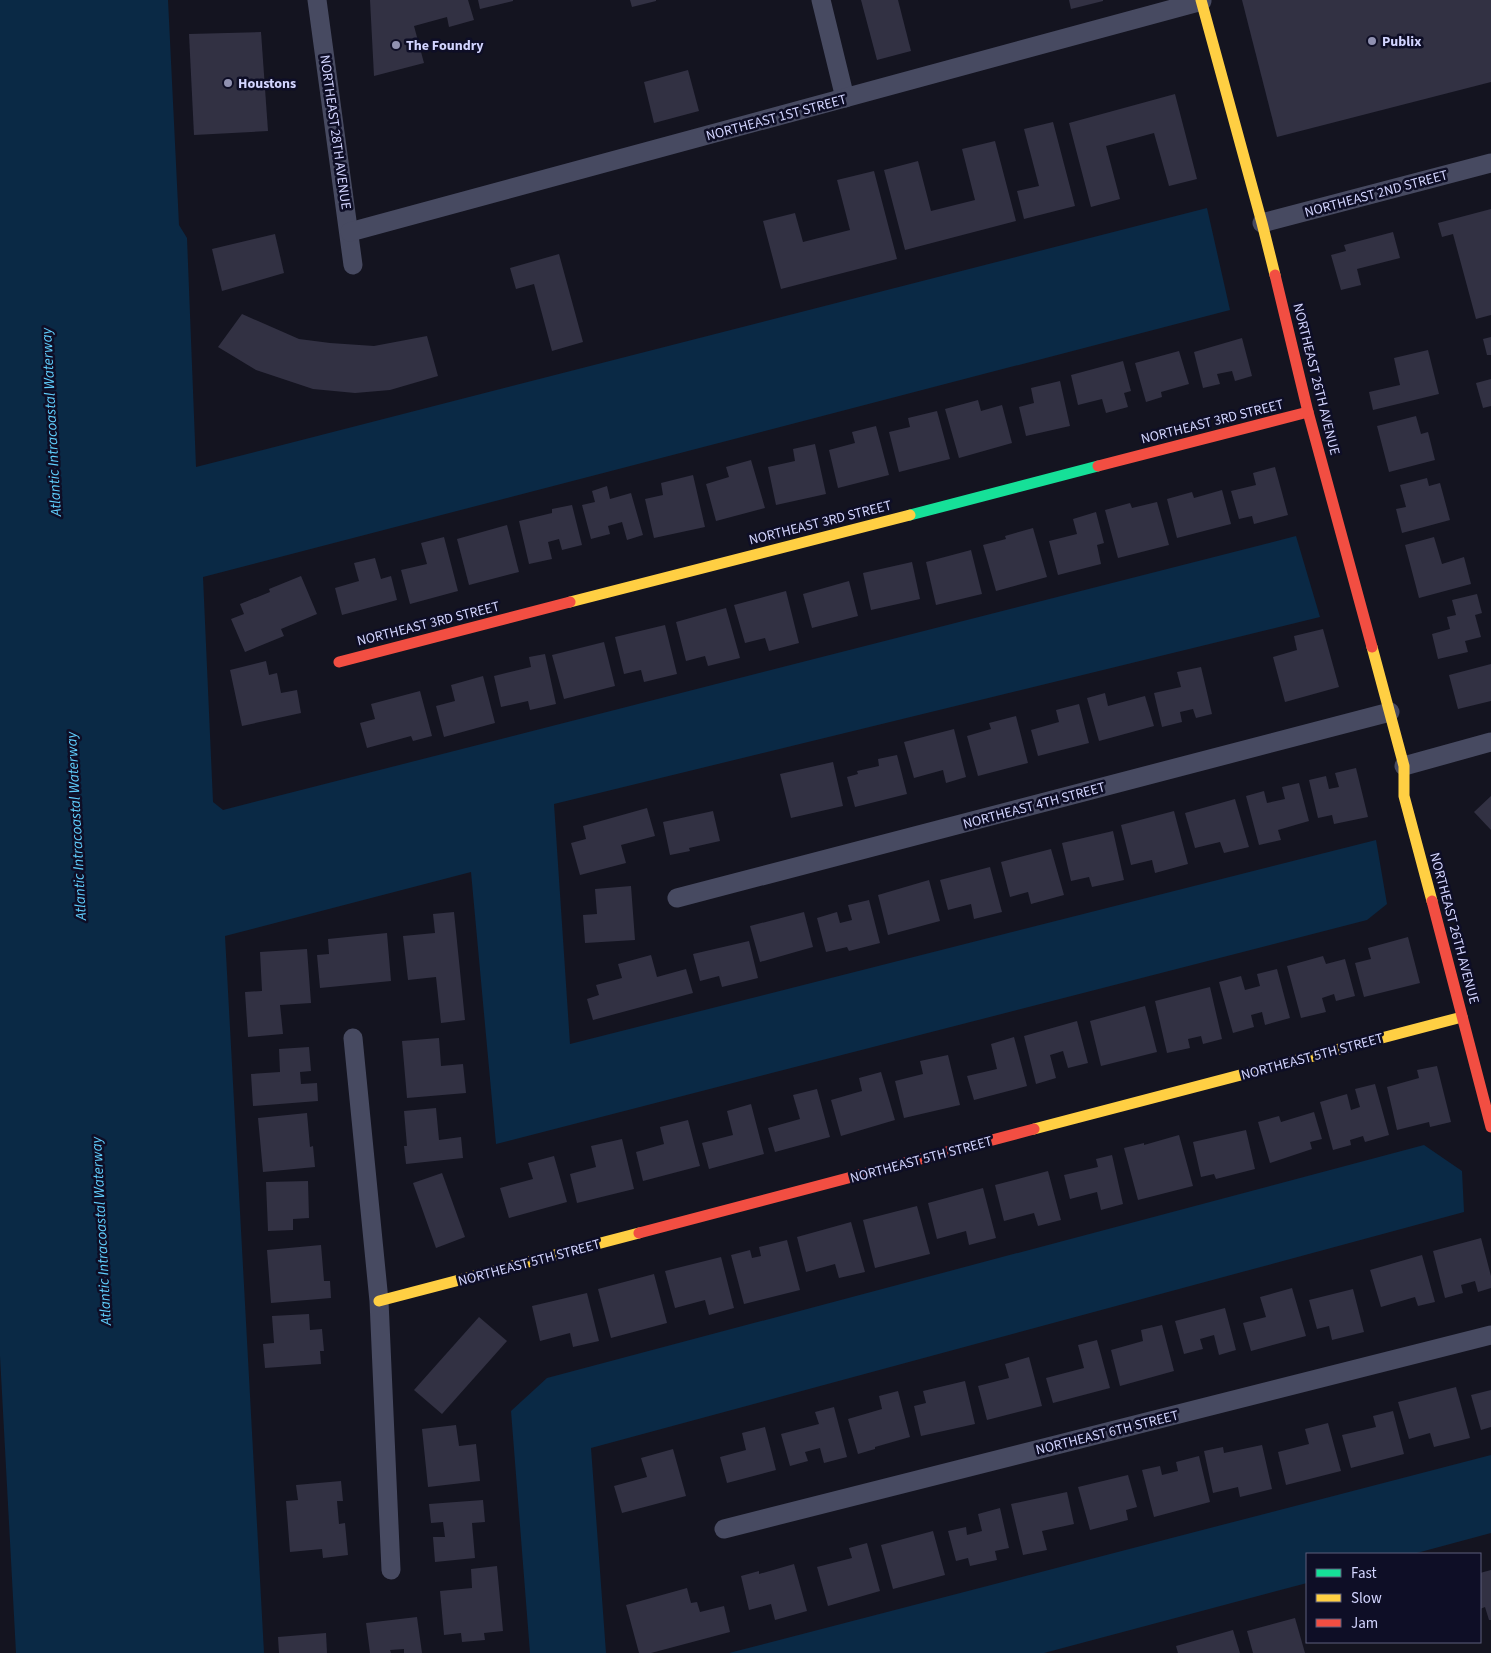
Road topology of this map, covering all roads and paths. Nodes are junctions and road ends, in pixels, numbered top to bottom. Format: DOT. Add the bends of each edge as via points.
graph roads {
  1 [pos="317,0"];
  2 [pos="821,0"];
  3 [pos="1201,1"];
  4 [pos="845,98"];
  5 [pos="1491,163"];
  6 [pos="1262,223"];
  7 [pos="350,232"];
  8 [pos="353,265"];
  9 [pos="1308,412"];
  10 [pos="339,662"];
  11 [pos="1390,712"];
  12 [pos="1491,742"];
  13 [pos="1404,766"];
  14 [pos="1417,786"];
  15 [pos="677,898"];
  16 [pos="1462,1017"];
  17 [pos="353,1038"];
  18 [pos="1491,1127"];
  19 [pos="379,1301"];
  20 [pos="1491,1335"];
  21 [pos="724,1530"];
  22 [pos="391,1570"];
  1 -- 7 [label="street, NORTHEAST 28TH AVENUE"];
  2 -- 4 [label="street"];
  3 -- 4 [label="street, NORTHEAST 1ST STREET"];
  3 -- 6 [label="street, NORTHEAST 26TH AVENUE"];
  4 -- 7 [label="street, NORTHEAST 1ST STREET"];
  5 -- 6 [label="street, NORTHEAST 2ND STREET"];
  6 -- 9 [label="street, NORTHEAST 26TH AVENUE"];
  7 -- 8 [label="street, NORTHEAST 28TH AVENUE"];
  9 -- 10 [label="street, NORTHEAST 3RD STREET"];
  9 -- 11 [label="street, NORTHEAST 26TH AVENUE"];
  11 -- 13 [label="street, NORTHEAST 26TH AVENUE"];
  11 -- 15 [label="street, NORTHEAST 4TH STREET"];
  12 -- 13 [label="street"];
  13 -- 14 [label="street, NORTHEAST 26TH AVENUE"];
  13 -- 16 [label="street, NORTHEAST 26TH AVENUE" via="1404,796"];
  16 -- 18 [label="street, NORTHEAST 26TH AVENUE"];
  16 -- 19 [label="street, NORTHEAST 5TH STREET"];
  17 -- 19 [label="street"];
  19 -- 22 [label="street"];
  20 -- 21 [label="street, NORTHEAST 6TH STREET"];
}
